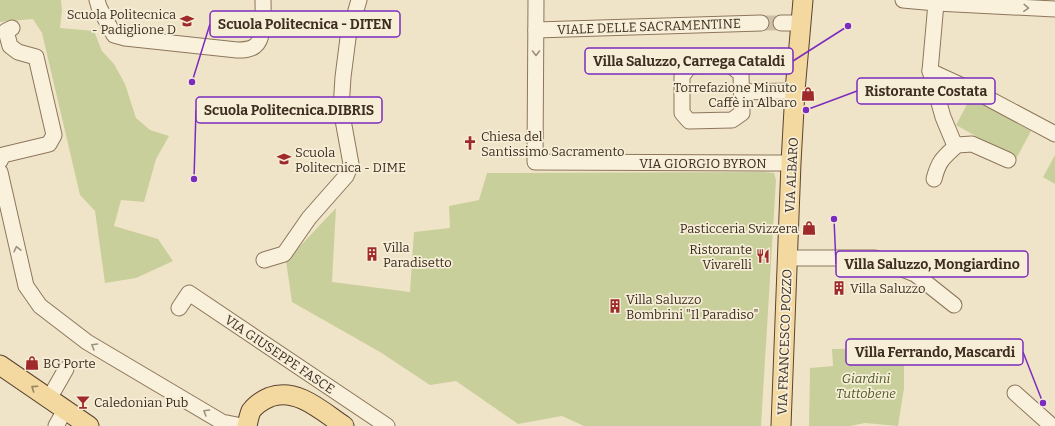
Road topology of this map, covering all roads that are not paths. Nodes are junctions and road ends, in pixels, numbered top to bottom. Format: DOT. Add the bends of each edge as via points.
graph roads {
  1 [pos="97,0"];
  2 [pos="263,0"];
  3 [pos="359,0"];
  4 [pos="536,0"];
  5 [pos="803,0"];
  6 [pos="903,0"];
  7 [pos="936,4"];
  8 [pos="1055,9"];
  9 [pos="761,23"];
  10 [pos="781,23"];
  11 [pos="801,23"];
  12 [pos="12,28"];
  13 [pos="536,30"];
  14 [pos="930,71"];
  15 [pos="742,92"];
  16 [pos="795,92"];
  17 [pos="1055,134"];
  18 [pos="957,145"];
  19 [pos="0,160"];
  20 [pos="1008,160"];
  21 [pos="791,163"];
  22 [pos="0,172"];
  23 [pos="934,179"];
  24 [pos="788,258"];
  25 [pos="264,260"];
  26 [pos="954,305"];
  27 [pos="178,308"];
  28 [pos="0,365"];
  29 [pos="66,369"];
  30 [pos="54,390"];
  31 [pos="1016,393"];
  32 [pos="61,418"];
  33 [pos="89,426"];
  34 [pos="242,426"];
  35 [pos="247,426"];
  36 [pos="344,426"];
  37 [pos="387,426"];
  38 [pos="781,426"];
  39 [pos="1052,426"];
  1 -- 2 [label="street" via="114,35 248,50 260,41"];
  3 -- 25 [label="street" via="348,38 341,109 351,164 346,176 309,218 284,254"];
  4 -- 13 [label="street, VIA GIORGIO BYRON"];
  5 -- 11 [label="main road, VIA ALBARO"];
  6 -- 7 [label="street"];
  7 -- 8 [label="street, one-way"];
  7 -- 14 [label="street"];
  9 -- 13 [label="street, VIALE DELLE SACRAMENTINE"];
  10 -- 11 [label="street"];
  11 -- 16 [label="main road, VIA ALBARO"];
  12 -- 19 [label="street" via="6,31 10,46 18,52 36,57 54,135 49,144 3,155"];
  13 -- 21 [label="street, VIA GIORGIO BYRON, one-way" via="535,162"];
  14 -- 17 [label="street"];
  14 -- 18 [label="street" via="943,117"];
  15 -- 15 [label="street" via="742,113 732,120 688,121 682,113 682,76 690,66 730,65 741,74"];
  15 -- 16 [label="street"];
  16 -- 21 [label="main road, VIA ALBARO"];
  18 -- 20 [label="street" via="972,144"];
  18 -- 23 [label="street" via="942,159"];
  21 -- 24 [label="main road, VIA ALBARO"];
  34 -- 22 [label="street, one-way" via="222,422 94,346 40,306 26,286"];
  24 -- 26 [label="street" via="879,259 915,274"];
  24 -- 38 [label="main road, VIA FRANCESCO POZZO"];
  27 -- 37 [label="street, VIA GIUSEPPE FASCE" via="189,293"];
  32 -- 28 [label="main road, one-way"];
  29 -- 30 [label="street"];
  31 -- 39 [label="street"];
  32 -- 33 [label="main road"];
  35 -- 36 [label="main road" via="252,411 262,400 278,394 290,394 304,399"];
}
